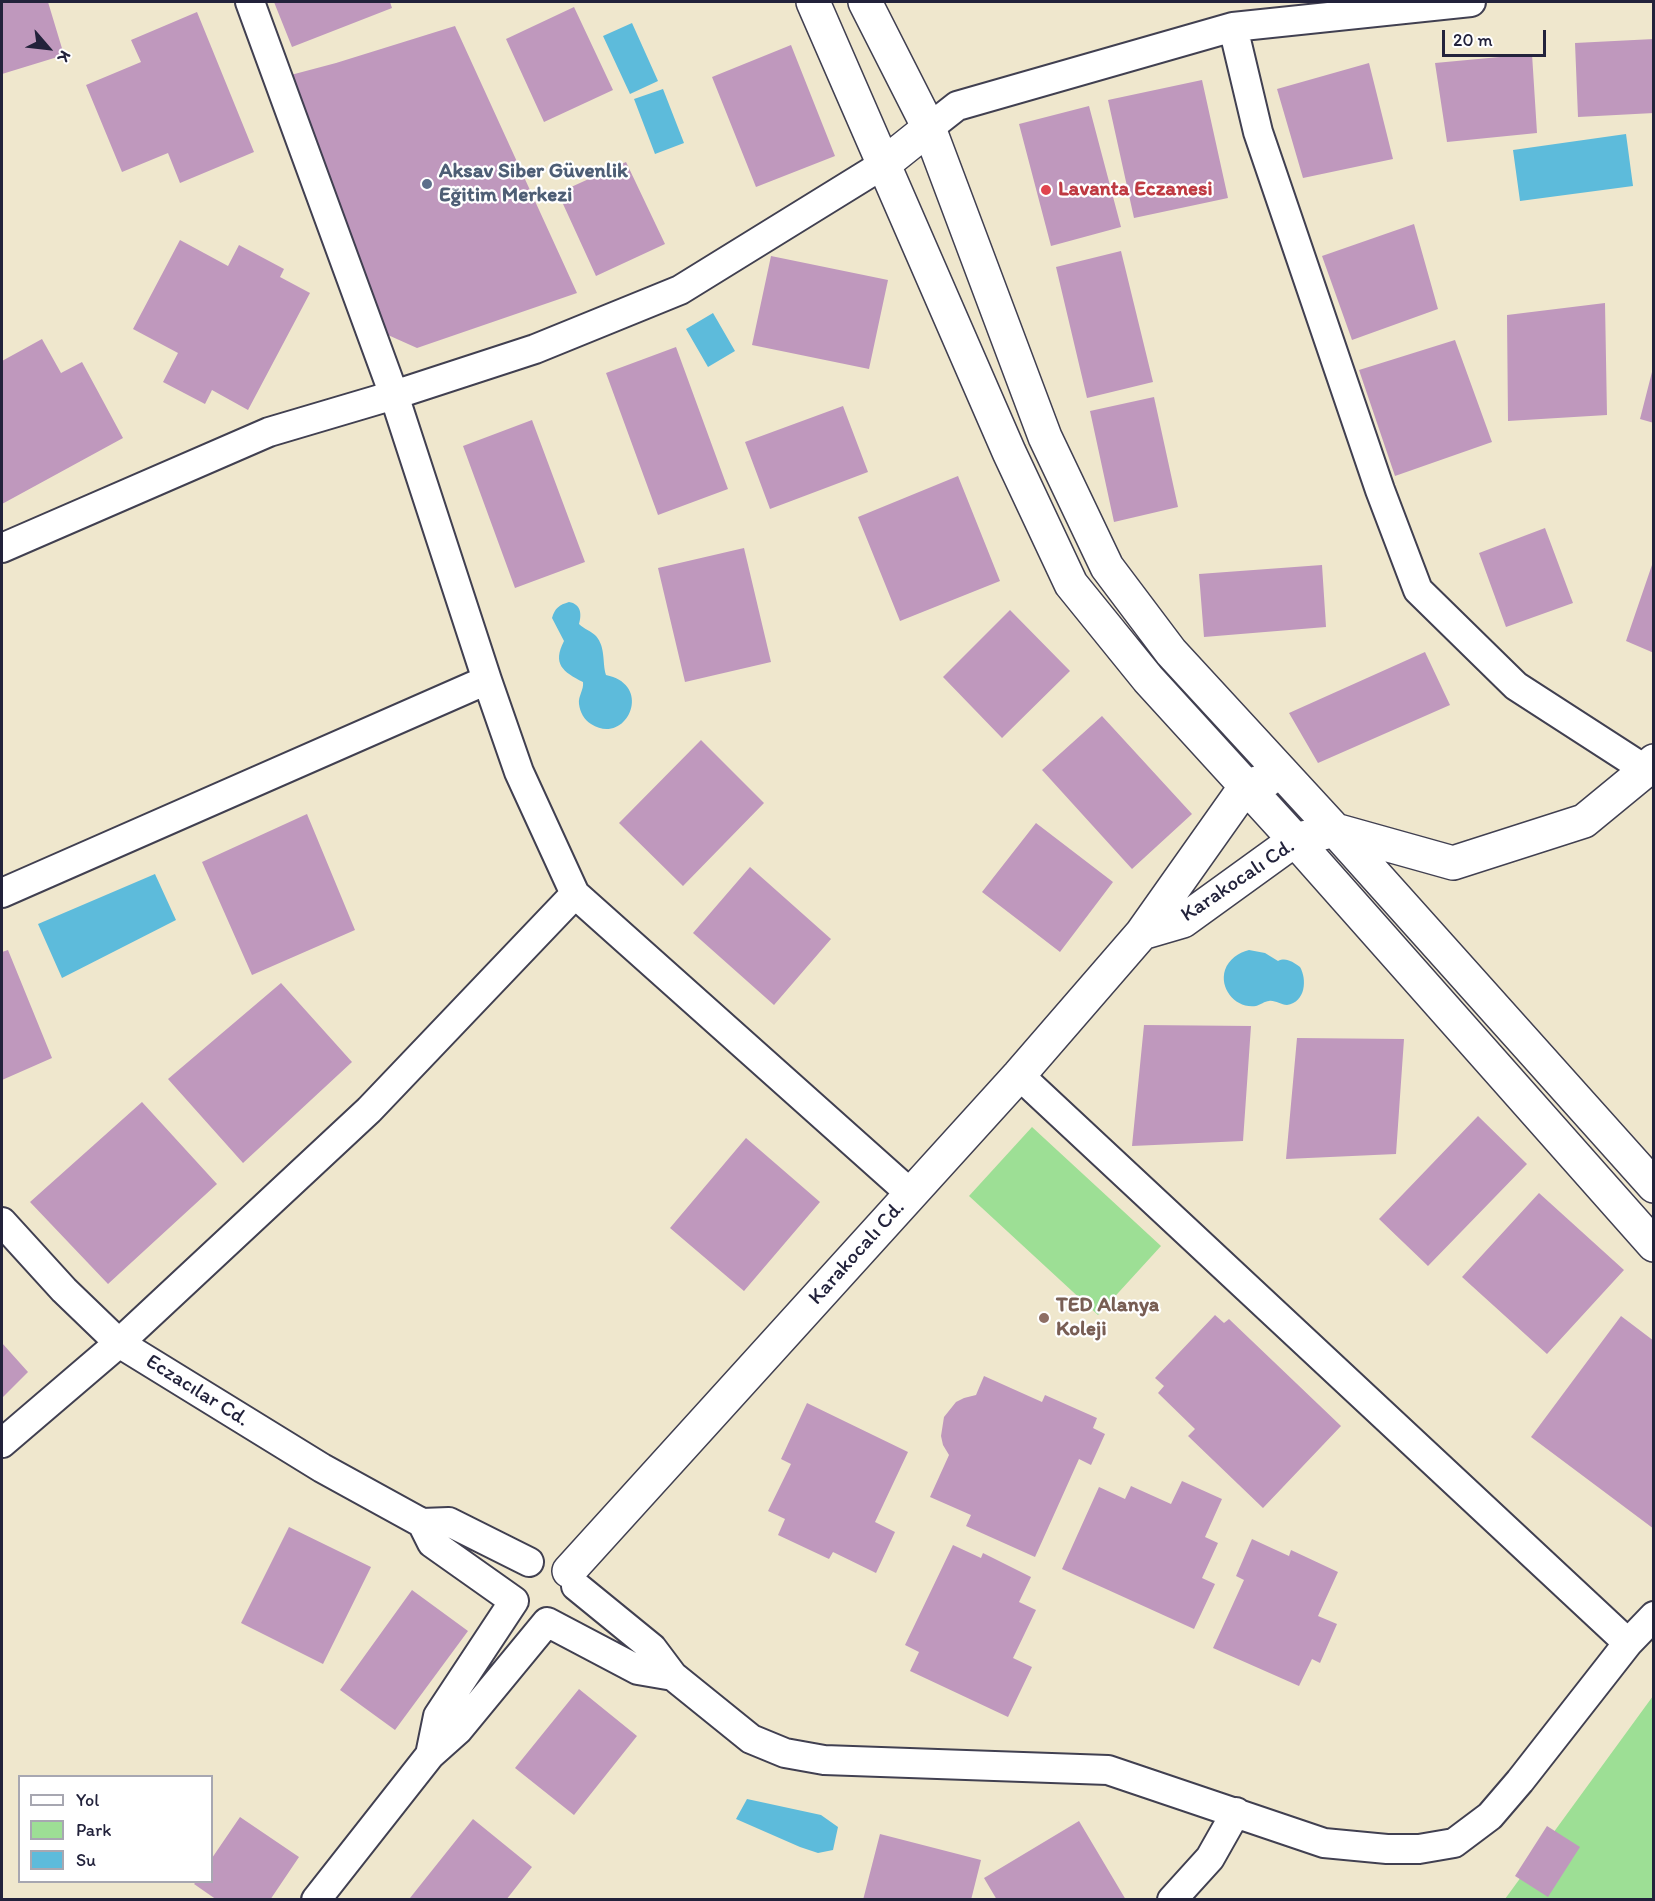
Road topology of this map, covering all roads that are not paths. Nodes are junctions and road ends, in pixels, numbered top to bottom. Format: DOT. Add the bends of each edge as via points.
graph roads {
  1 [pos="250,2"];
  2 [pos="813,2"];
  3 [pos="865,2"];
  4 [pos="1471,2"];
  5 [pos="1233,27"];
  6 [pos="929,128"];
  7 [pos="884,164"];
  8 [pos="394,395"];
  9 [pos="2,549"];
  10 [pos="487,680"];
  11 [pos="1650,766"];
  12 [pos="1283,774"];
  13 [pos="1246,786"];
  14 [pos="1335,830"];
  15 [pos="1295,840"];
  16 [pos="2,893"];
  17 [pos="575,894"];
  18 [pos="1142,933"];
  19 [pos="1020,1075"];
  20 [pos="1653,1186"];
  21 [pos="911,1194"];
  22 [pos="2,1222"];
  23 [pos="1653,1245"];
  24 [pos="119,1343"];
  25 [pos="2,1443"];
  26 [pos="422,1523"];
  27 [pos="530,1562"];
  28 [pos="572,1579"];
  29 [pos="514,1601"];
  30 [pos="1653,1616"];
  31 [pos="547,1622"];
  32 [pos="1628,1643"];
  33 [pos="673,1676"];
  34 [pos="430,1755"];
  35 [pos="1236,1812"];
  36 [pos="316,1899"];
  37 [pos="1172,1899"];
  1 -- 8 [label="street"];
  2 -- 7 [label="street"];
  3 -- 6 [label="street"];
  4 -- 5 [label="street"];
  5 -- 6 [label="street" via="957,106"];
  5 -- 11 [label="street" via="1258,132 1418,590 1516,687"];
  6 -- 7 [label="street"];
  6 -- 12 [label="street" via="1045,437 1107,567 1171,652"];
  7 -- 8 [label="street" via="680,290 535,349"];
  7 -- 13 [label="street" via="1071,584 1148,679"];
  8 -- 9 [label="street" via="269,432"];
  8 -- 10 [label="street"];
  10 -- 16 [label="street"];
  10 -- 17 [label="street" via="519,772"];
  11 -- 14 [label="street" via="1584,821 1453,863"];
  12 -- 13 [label="street"];
  12 -- 14 [label="street"];
  13 -- 15 [label="street"];
  13 -- 18 [label="street, Karakocalı Cd."];
  14 -- 15 [label="street, Karakocalı Cd."];
  14 -- 20 [label="street"];
  15 -- 18 [label="street, Karakocalı Cd." via="1183,921"];
  15 -- 23 [label="street"];
  17 -- 21 [label="street"];
  17 -- 24 [label="street" via="369,1110"];
  18 -- 19 [label="street, Karakocalı Cd."];
  19 -- 21 [label="street, Karakocalı Cd."];
  19 -- 32 [label="street"];
  21 -- 28 [label="street, Karakocalı Cd."];
  22 -- 24 [label="street, Eczacılar Cd."];
  24 -- 25 [label="street"];
  24 -- 26 [label="street, Eczacılar Cd." via="322,1468"];
  26 -- 27 [label="street" via="449,1522"];
  26 -- 29 [label="street" via="432,1543"];
  27 -- 28 [label="street" via="555,1561"];
  27 -- 29 [label="street" via="516,1575"];
  28 -- 31 [label="street" via="572,1606 566,1614"];
  28 -- 33 [label="street" via="652,1648"];
  29 -- 31 [label="street" via="526,1618"];
  29 -- 34 [label="street" via="438,1716"];
  30 -- 32 [label="street"];
  31 -- 33 [label="street" via="638,1670"];
  31 -- 34 [label="street" via="458,1730"];
  32 -- 35 [label="street" via="1490,1816 1454,1843 1387,1849 1324,1843"];
  33 -- 35 [label="street" via="751,1739 785,1753 824,1760 1107,1770"];
  34 -- 36 [label="street"];
  35 -- 37 [label="street" via="1210,1858"];
}
